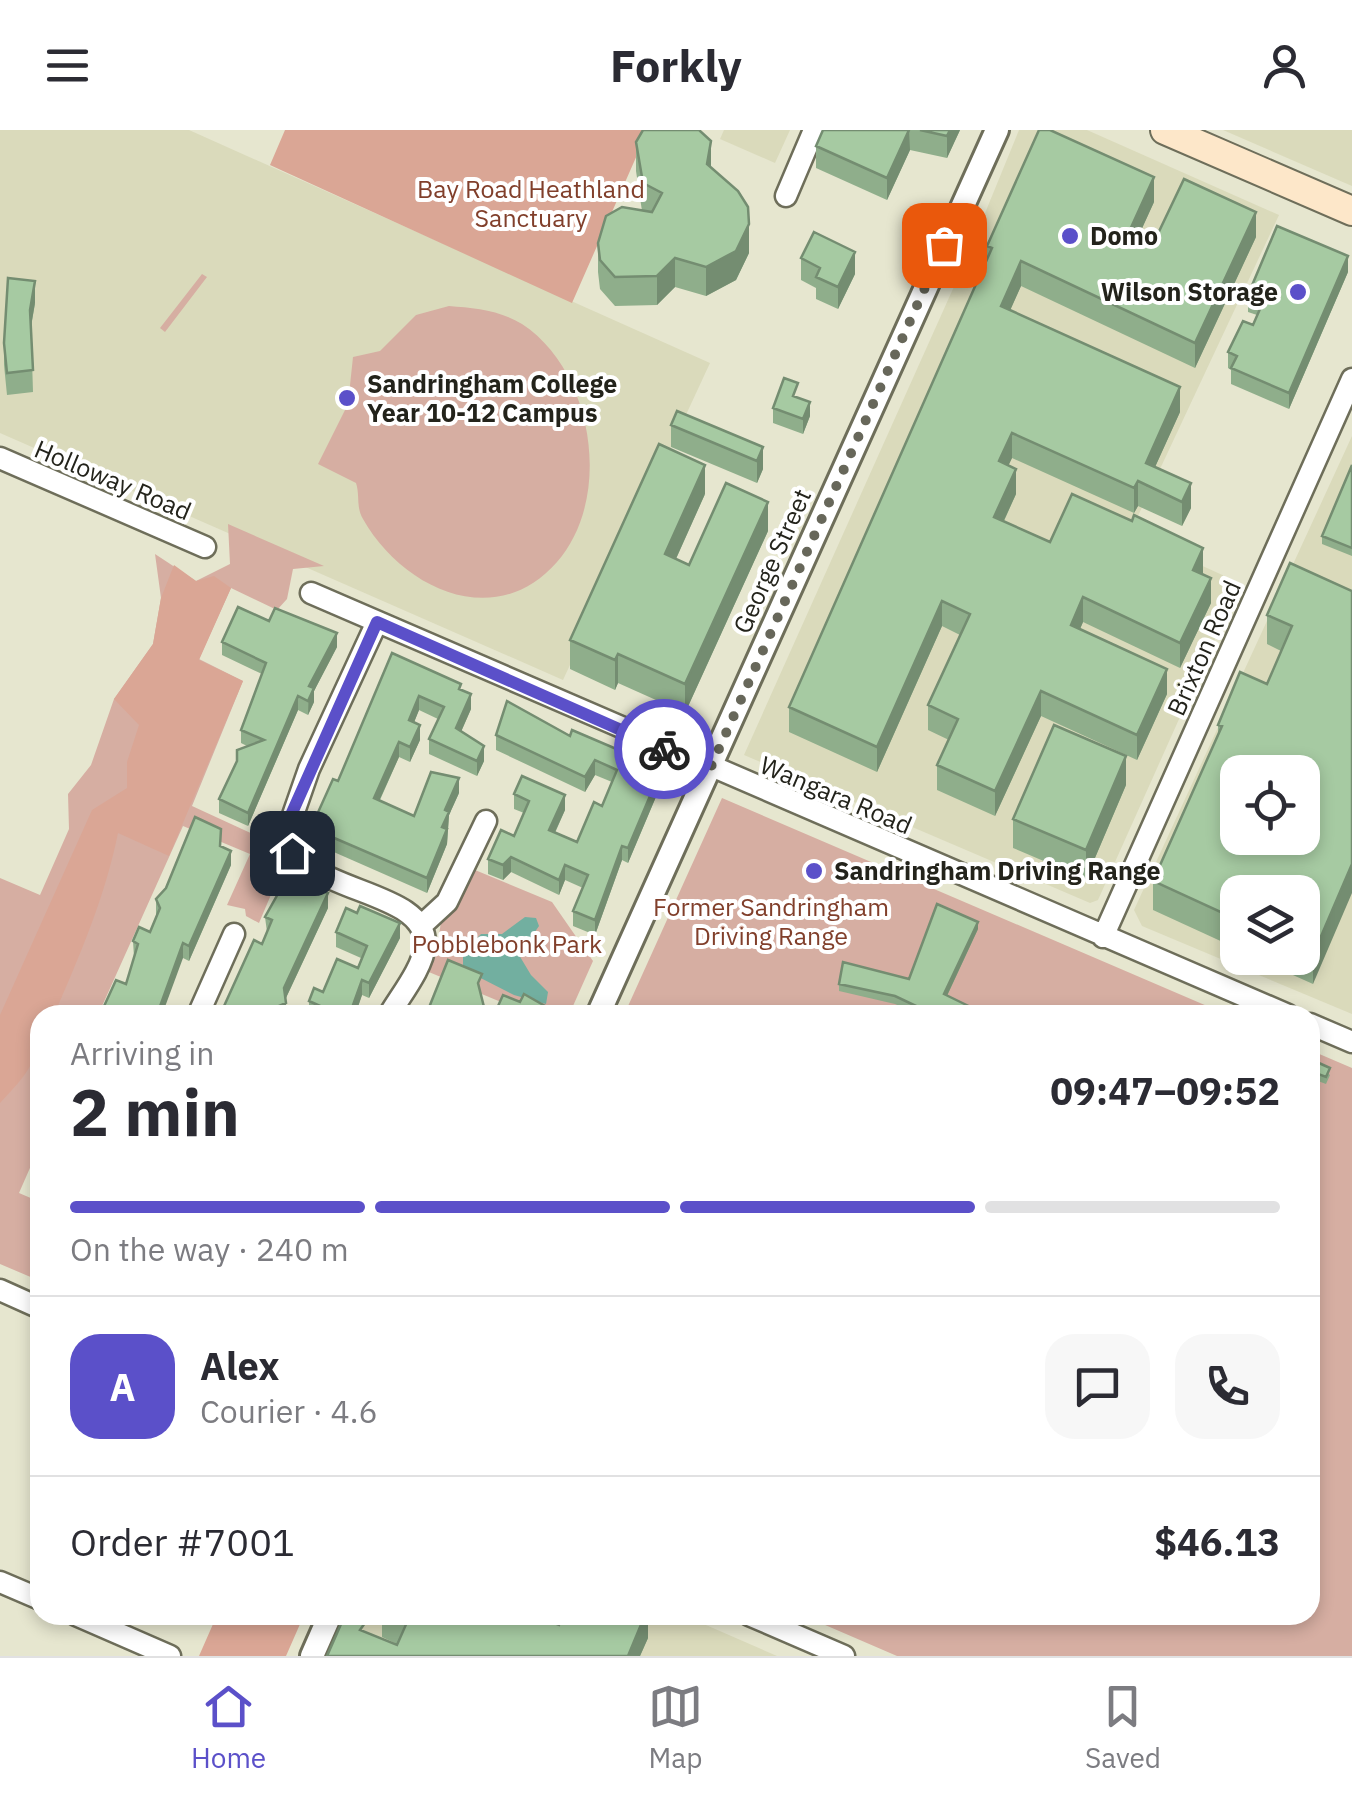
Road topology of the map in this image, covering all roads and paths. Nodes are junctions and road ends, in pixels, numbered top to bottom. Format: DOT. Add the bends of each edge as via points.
graph roads {
  1 [pos="814,130"];
  2 [pos="996,130"];
  3 [pos="1165,130"];
  4 [pos="786,196"];
  5 [pos="1352,210"];
  6 [pos="1352,380"];
  7 [pos="0,458"];
  8 [pos="206,547"];
  9 [pos="311,592"];
  10 [pos="377,622"];
  11 [pos="710,769"];
  12 [pos="486,821"];
  13 [pos="421,926"];
  14 [pos="234,934"];
  15 [pos="1103,937"];
  16 [pos="202,1005"];
  17 [pos="394,1005"];
  18 [pos="603,1005"];
  19 [pos="1264,1005"];
  20 [pos="1320,1028"];
  21 [pos="1352,1042"];
  22 [pos="0,1290"];
  23 [pos="30,1304"];
  24 [pos="0,1582"];
  25 [pos="30,1595"];
  26 [pos="99,1625"];
  27 [pos="326,1625"];
  28 [pos="773,1625"];
  29 [pos="170,1656"];
  30 [pos="312,1656"];
  31 [pos="844,1656"];
  1 -- 4 [label="street"];
  2 -- 11 [label="street, George Street"];
  3 -- 5 [label="main road"];
  6 -- 15 [label="street, Brixton Road"];
  7 -- 8 [label="street, Holloway Road"];
  9 -- 10 [label="street, Wangara Road"];
  10 -- 11 [label="street, Wangara Road"];
  10 -- 13 [label="street" via="308,770 286,835 302,863 405,911"];
  11 -- 15 [label="street, Wangara Road"];
  11 -- 18 [label="street, George Street"];
  12 -- 13 [label="street" via="447,902"];
  13 -- 17 [label="street" via="424,951"];
  14 -- 16 [label="street"];
  15 -- 19 [label="street, Wangara Road"];
  20 -- 21 [label="street"];
  22 -- 23 [label="street"];
  24 -- 25 [label="street"];
  26 -- 29 [label="street"];
  27 -- 30 [label="street"];
  28 -- 31 [label="street"];
}
